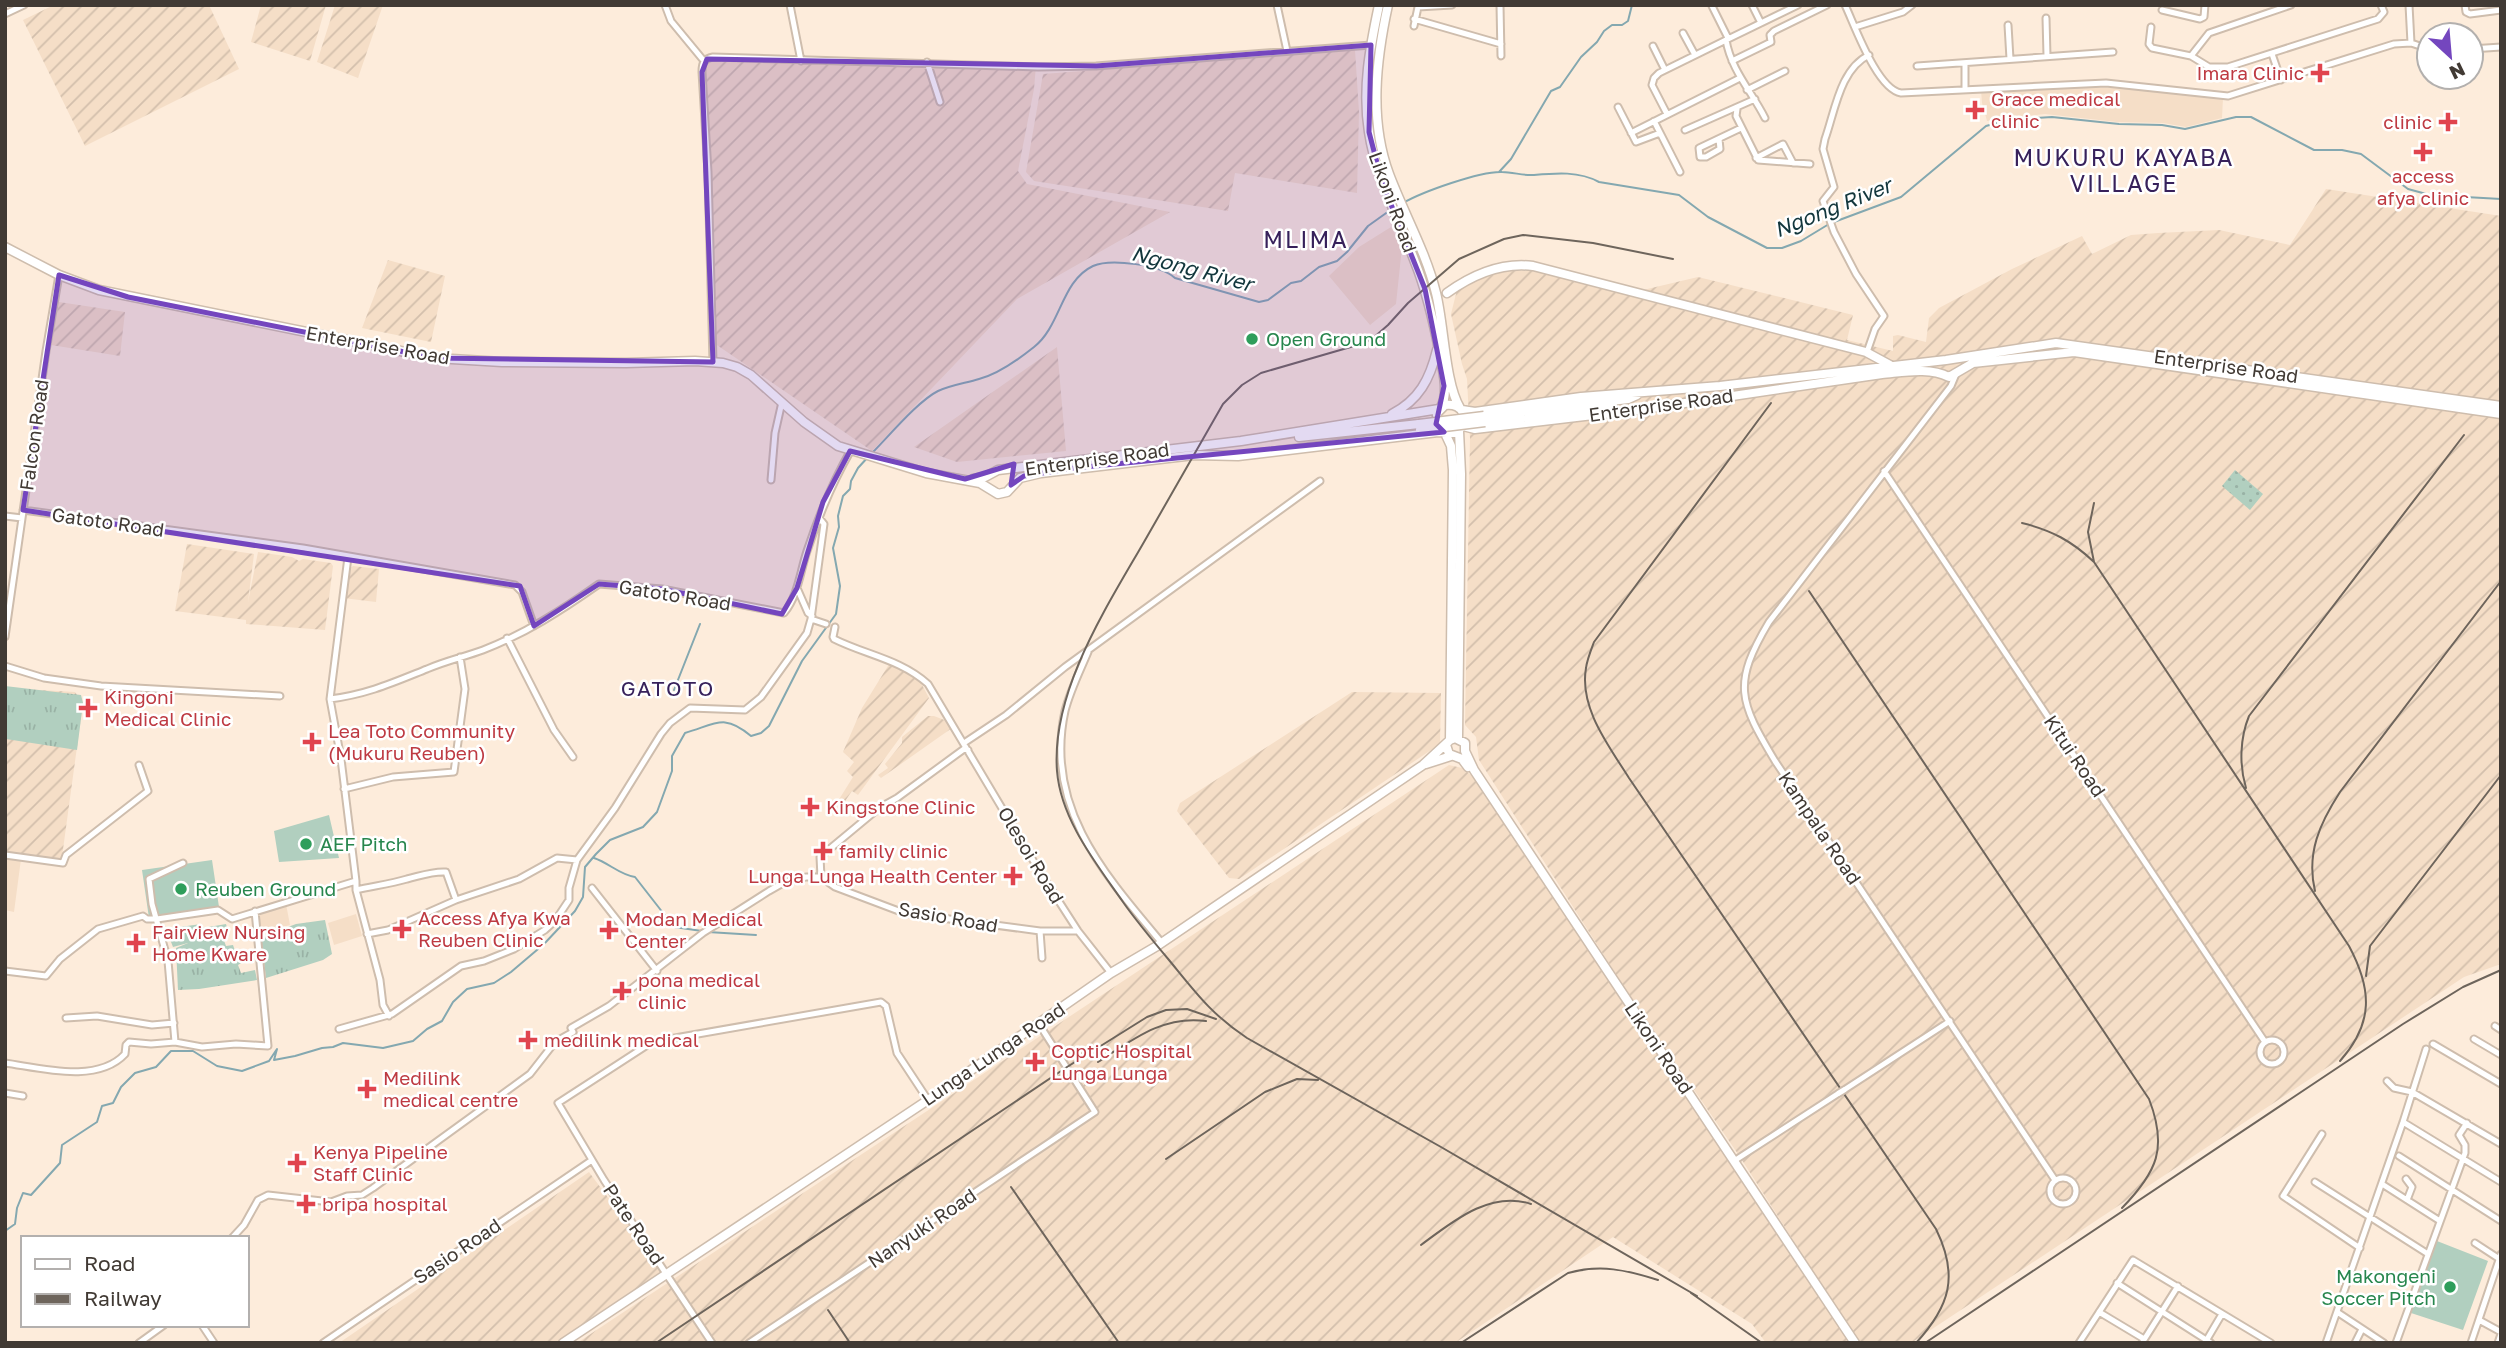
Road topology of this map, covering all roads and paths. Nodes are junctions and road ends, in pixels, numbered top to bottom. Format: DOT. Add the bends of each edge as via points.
graph roads {
  1 [pos="24,5"];
  2 [pos="665,5"];
  3 [pos="790,5"];
  4 [pos="1277,5"];
  5 [pos="1379,5"];
  6 [pos="1388,5"];
  7 [pos="1452,5"];
  8 [pos="1500,5"];
  9 [pos="1752,5"];
  10 [pos="1827,5"];
  11 [pos="1845,5"];
  12 [pos="1912,5"];
  13 [pos="2205,5"];
  14 [pos="2291,5"];
  15 [pos="2381,5"];
  16 [pos="2409,5"];
  17 [pos="2465,5"];
  18 [pos="1712,6"];
  19 [pos="1795,6"];
  20 [pos="2162,10"];
  21 [pos="2501,10"];
  22 [pos="5,15"];
  23 [pos="1776,16"];
  24 [pos="2046,18"];
  25 [pos="1761,23"];
  26 [pos="2008,25"];
  27 [pos="1782,26"];
  28 [pos="1855,27"];
  29 [pos="2151,27"];
  30 [pos="1684,33"];
  31 [pos="1727,39"];
  32 [pos="2411,43"];
  33 [pos="1371,44"];
  34 [pos="1501,44"];
  35 [pos="2415,44"];
  36 [pos="1653,46"];
  37 [pos="1287,51"];
  38 [pos="2113,52"];
  39 [pos="2272,54"];
  40 [pos="1695,55"];
  41 [pos="1869,55"];
  42 [pos="1501,56"];
  43 [pos="2191,56"];
  44 [pos="2047,57"];
  45 [pos="2011,59"];
  46 [pos="704,61"];
  47 [pos="801,61"];
  48 [pos="1732,61"];
  49 [pos="927,62"];
  50 [pos="1965,63"];
  51 [pos="1917,66"];
  52 [pos="1665,70"];
  53 [pos="1785,71"];
  54 [pos="1740,78"];
  55 [pos="2281,80"];
  56 [pos="1748,90"];
  57 [pos="1965,90"];
  58 [pos="1755,99"];
  59 [pos="940,102"];
  60 [pos="1618,107"];
  61 [pos="1737,109"];
  62 [pos="1667,114"];
  63 [pos="1765,118"];
  64 [pos="1654,121"];
  65 [pos="1741,128"];
  66 [pos="1685,130"];
  67 [pos="1631,132"];
  68 [pos="1660,132"];
  69 [pos="1719,139"];
  70 [pos="1756,158"];
  71 [pos="1793,163"];
  72 [pos="1810,164"];
  73 [pos="1680,172"];
  74 [pos="5,247"];
  75 [pos="59,275"];
  76 [pos="1436,292"];
  77 [pos="1447,293"];
  78 [pos="1426,294"];
  79 [pos="1438,303"];
  80 [pos="1431,313"];
  81 [pos="1438,345"];
  82 [pos="1867,352"];
  83 [pos="1949,359"];
  84 [pos="713,362"];
  85 [pos="1890,365"];
  86 [pos="1957,373"];
  87 [pos="1944,374"];
  88 [pos="1644,392"];
  89 [pos="1454,395"];
  90 [pos="2398,395"];
  91 [pos="1444,397"];
  92 [pos="1940,399"];
  93 [pos="782,402"];
  94 [pos="2501,406"];
  95 [pos="1440,408"];
  96 [pos="1461,409"];
  97 [pos="1644,409"];
  98 [pos="2501,414"];
  99 [pos="1380,420"];
  100 [pos="1461,428"];
  101 [pos="1445,432"];
  102 [pos="1241,441"];
  103 [pos="850,450"];
  104 [pos="1238,456"];
  105 [pos="1004,471"];
  106 [pos="1884,471"];
  107 [pos="991,474"];
  108 [pos="965,479"];
  109 [pos="771,480"];
  110 [pos="1320,481"];
  111 [pos="1011,485"];
  112 [pos="989,488"];
  113 [pos="23,510"];
  114 [pos="5,516"];
  115 [pos="22,518"];
  116 [pos="820,519"];
  117 [pos="348,557"];
  118 [pos="797,588"];
  119 [pos="811,617"];
  120 [pos="826,624"];
  121 [pos="534,626"];
  122 [pos="835,627"];
  123 [pos="5,637"];
  124 [pos="507,638"];
  125 [pos="1088,651"];
  126 [pos="460,657"];
  127 [pos="5,666"];
  128 [pos="280,696"];
  129 [pos="330,699"];
  130 [pos="1452,741"];
  131 [pos="964,743"];
  132 [pos="968,750"];
  133 [pos="1465,751"];
  134 [pos="573,757"];
  135 [pos="1454,757"];
  136 [pos="139,765"];
  137 [pos="1423,765"];
  138 [pos="344,789"];
  139 [pos="5,855"];
  140 [pos="577,860"];
  141 [pos="183,863"];
  142 [pos="821,877"];
  143 [pos="356,881"];
  144 [pos="592,888"];
  145 [pos="356,890"];
  146 [pos="456,900"];
  147 [pos="256,911"];
  148 [pos="157,919"];
  149 [pos="1040,931"];
  150 [pos="1077,931"];
  151 [pos="367,934"];
  152 [pos="1162,943"];
  153 [pos="1042,958"];
  154 [pos="5,971"];
  155 [pos="657,971"];
  156 [pos="1111,973"];
  157 [pos="389,1016"];
  158 [pos="66,1018"];
  159 [pos="1950,1021"];
  160 [pos="174,1023"];
  161 [pos="1039,1024"];
  162 [pos="339,1029"];
  163 [pos="2474,1039"];
  164 [pos="1653,1041"];
  165 [pos="175,1042"];
  166 [pos="2265,1042"];
  167 [pos="2433,1044"];
  168 [pos="2426,1049"];
  169 [pos="2501,1055"];
  170 [pos="5,1063"];
  171 [pos="2387,1081"];
  172 [pos="2501,1084"];
  173 [pos="2412,1092"];
  174 [pos="5,1093"];
  175 [pos="23,1096"];
  176 [pos="928,1100"];
  177 [pos="2403,1122"];
  178 [pos="2467,1123"];
  179 [pos="2322,1135"];
  180 [pos="2501,1144"];
  181 [pos="2399,1156"];
  182 [pos="2462,1159"];
  183 [pos="592,1160"];
  184 [pos="1734,1161"];
  185 [pos="2406,1179"];
  186 [pos="2055,1180"];
  187 [pos="2315,1182"];
  188 [pos="2501,1182"];
  189 [pos="2382,1185"];
  190 [pos="2451,1189"];
  191 [pos="2407,1200"];
  192 [pos="2370,1217"];
  193 [pos="2440,1221"];
  194 [pos="2501,1221"];
  195 [pos="234,1236"];
  196 [pos="2475,1243"];
  197 [pos="2360,1248"];
  198 [pos="2428,1254"];
  199 [pos="2500,1257"];
  200 [pos="667,1274"];
  201 [pos="2117,1283"];
  202 [pos="2178,1286"];
  203 [pos="2162,1311"];
  204 [pos="2099,1312"];
  205 [pos="2337,1312"];
  206 [pos="2222,1314"];
  207 [pos="2479,1320"];
  208 [pos="161,1327"];
  209 [pos="203,1327"];
  210 [pos="2362,1329"];
  211 [pos="2501,1335"];
  212 [pos="2080,1341"];
  213 [pos="2143,1341"];
  214 [pos="2207,1342"];
  215 [pos="2269,1342"];
  216 [pos="139,1343"];
  217 [pos="214,1343"];
  218 [pos="323,1343"];
  219 [pos="563,1343"];
  220 [pos="712,1343"];
  221 [pos="749,1343"];
  222 [pos="1854,1343"];
  223 [pos="2088,1343"];
  224 [pos="2326,1343"];
  225 [pos="2355,1343"];
  226 [pos="2384,1343"];
  227 [pos="2396,1343"];
  228 [pos="2471,1343"];
  229 [pos="2498,1343"];
  1 -- 22 [label="street"];
  2 -- 46 [label="street" via="671,21"];
  3 -- 47 [label="street"];
  4 -- 37 [label="street"];
  5 -- 33 [label="main road, Likoni Road"];
  6 -- 76 [label="main road, Likoni Road" via="1378,65 1377,110 1383,154"];
  7 -- 34 [label="street" via="1418,7 1414,23"];
  8 -- 34 [label="street"];
  9 -- 25 [label="street"];
  10 -- 27 [label="street"];
  11 -- 28 [label="street"];
  12 -- 28 [label="street"];
  13 -- 20 [label="street" via="2200,19"];
  14 -- 43 [label="street" via="2209,33"];
  15 -- 39 [label="street" via="2384,12 2378,19"];
  16 -- 32 [label="street"];
  17 -- 21 [label="street" via="2470,14"];
  18 -- 31 [label="street"];
  19 -- 23 [label="street"];
  23 -- 25 [label="street"];
  23 -- 27 [label="street"];
  24 -- 44 [label="street"];
  25 -- 31 [label="street"];
  26 -- 45 [label="street"];
  27 -- 48 [label="street" via="1771,33 1771,43"];
  28 -- 41 [label="street"];
  29 -- 43 [label="street" via="2152,48"];
  30 -- 40 [label="street"];
  31 -- 40 [label="street"];
  31 -- 48 [label="street"];
  32 -- 35 [label="street"];
  32 -- 55 [label="street" via="2394,44"];
  33 -- 37 [label="street"];
  33 -- 78 [label="main road, Likoni Road" via="1366,94 1374,159"];
  34 -- 42 [label="street"];
  36 -- 52 [label="street"];
  37 -- 49 [label="street" via="1096,66"];
  38 -- 44 [label="street"];
  39 -- 43 [label="street" via="2217,68"];
  39 -- 55 [label="street"];
  40 -- 52 [label="street"];
  41 -- 57 [label="street" via="1887,86 1896,92"];
  41 -- 82 [label="street" via="1847,74 1824,146 1834,187 1823,201 1856,274 1884,316"];
  44 -- 45 [label="street"];
  45 -- 50 [label="street"];
  46 -- 47 [label="street" via="713,57"];
  46 -- 84 [label="street"];
  47 -- 49 [label="street"];
  48 -- 54 [label="street"];
  49 -- 59 [label="street"];
  50 -- 51 [label="street"];
  50 -- 57 [label="street"];
  52 -- 62 [label="street" via="1656,75 1652,85"];
  53 -- 56 [label="street"];
  54 -- 56 [label="street"];
  54 -- 62 [label="street"];
  55 -- 57 [label="street" via="2228,96 2106,83"];
  56 -- 58 [label="street"];
  58 -- 61 [label="street"];
  58 -- 63 [label="street"];
  60 -- 67 [label="street"];
  61 -- 65 [label="street"];
  61 -- 66 [label="street"];
  62 -- 64 [label="street"];
  64 -- 67 [label="street"];
  64 -- 68 [label="street"];
  65 -- 69 [label="street"];
  65 -- 70 [label="street"];
  67 -- 68 [label="street" via="1637,142"];
  68 -- 73 [label="street"];
  70 -- 71 [label="street"];
  70 -- 71 [label="street" via="1783,144"];
  71 -- 72 [label="street"];
  74 -- 75 [label="main road, Enterprise Road"];
  75 -- 84 [label="main road, Enterprise Road" via="128,297 435,358"];
  75 -- 113 [label="street, Falcon Road"];
  76 -- 77 [label="main road"];
  76 -- 78 [label="main road"];
  76 -- 79 [label="main road, Likoni Road"];
  77 -- 79 [label="main road"];
  77 -- 82 [label="main road" via="1488,270 1520,264"];
  78 -- 80 [label="main road, Likoni Road"];
  79 -- 80 [label="main road"];
  79 -- 89 [label="main road, Likoni Road"];
  80 -- 81 [label="main road, Likoni Road"];
  81 -- 91 [label="main road, Likoni Road"];
  81 -- 99 [label="main road" via="1431,372 1415,398"];
  82 -- 85 [label="main road"];
  83 -- 85 [label="main road, Enterprise Road"];
  83 -- 86 [label="main road" via="1958,364"];
  83 -- 87 [label="main road" via="1941,365"];
  83 -- 90 [label="main road, Enterprise Road" via="2056,343"];
  84 -- 93 [label="main road, Enterprise Road" via="737,367"];
  85 -- 88 [label="main road, Enterprise Road"];
  86 -- 87 [label="main road, Enterprise Road"];
  86 -- 90 [label="main road, Enterprise Road" via="1973,363 2074,352"];
  86 -- 92 [label="street, Kampala Road"];
  87 -- 92 [label="street" via="1947,382"];
  87 -- 97 [label="main road, Enterprise Road" via="1882,374"];
  88 -- 96 [label="main road, Enterprise Road" via="1475,412"];
  88 -- 102 [label="main road, bridge" via="1602,402"];
  89 -- 91 [label="main road"];
  89 -- 96 [label="main road, Likoni Road"];
  90 -- 94 [label="main road, Enterprise Road"];
  90 -- 98 [label="main road, Enterprise Road"];
  91 -- 95 [label="main road, Likoni Road"];
  92 -- 106 [label="street, Kampala Road"];
  93 -- 103 [label="main road, Enterprise Road" via="824,437"];
  93 -- 109 [label="street"];
  95 -- 96 [label="main road" via="1449,404"];
  95 -- 99 [label="main road, Enterprise Road"];
  95 -- 101 [label="main road" via="1436,422"];
  96 -- 100 [label="main road" via="1465,416"];
  97 -- 100 [label="main road, Enterprise Road"];
  97 -- 104 [label="main road, bridge" via="1629,405 1264,449"];
  99 -- 102 [label="main road, Enterprise Road"];
  100 -- 101 [label="main road"];
  100 -- 130 [label="main road"];
  101 -- 104 [label="main road, Enterprise Road"];
  101 -- 130 [label="main road" via="1453,470"];
  102 -- 105 [label="main road, Enterprise Road"];
  103 -- 108 [label="main road, Enterprise Road" via="926,473"];
  103 -- 116 [label="street, Gatoto Road" via="823,502"];
  104 -- 111 [label="main road, Enterprise Road" via="1194,455 1060,470 1024,476"];
  105 -- 107 [label="main road"];
  105 -- 111 [label="main road"];
  106 -- 159 [label="street, Kampala Road" via="1769,622 1748,659 1745,697 1751,720 1775,761"];
  106 -- 166 [label="street, Kitui Road"];
  107 -- 108 [label="main road"];
  107 -- 112 [label="main road"];
  108 -- 112 [label="main road"];
  110 -- 125 [label="street"];
  111 -- 112 [label="main road" via="1001,494"];
  113 -- 115 [label="street, Falcon Road"];
  113 -- 117 [label="street, Gatoto Road"];
  114 -- 115 [label="street"];
  115 -- 123 [label="street, Falcon Road"];
  116 -- 118 [label="street, Gatoto Road"];
  116 -- 119 [label="street" via="824,524"];
  117 -- 121 [label="street, Gatoto Road" via="515,585"];
  117 -- 129 [label="street"];
  118 -- 119 [label="street"];
  118 -- 121 [label="street, Gatoto Road" via="782,614 657,589 598,584"];
  119 -- 120 [label="street"];
  119 -- 140 [label="street" via="798,647 753,705 745,710 690,708 670,723"];
  121 -- 124 [label="street, Gatoto Road"];
  122 -- 131 [label="street, Olesoi Road" via="835,639 885,657 928,684"];
  124 -- 126 [label="street, Gatoto Road"];
  124 -- 134 [label="street" via="554,730"];
  125 -- 131 [label="street"];
  125 -- 152 [label="street" via="1065,711 1061,736 1067,800 1086,845"];
  126 -- 129 [label="street, Gatoto Road" via="386,687"];
  126 -- 138 [label="street" via="465,689 454,772 393,777"];
  127 -- 128 [label="street" via="101,686"];
  129 -- 138 [label="street"];
  130 -- 133 [label="main road, Likoni Road" via="1465,743"];
  130 -- 135 [label="main road, Likoni Road" via="1447,752"];
  130 -- 137 [label="main road, Lunga Lunga Road"];
  131 -- 132 [label="street, Olesoi Road"];
  132 -- 142 [label="street" via="878,808 828,848 820,858"];
  132 -- 150 [label="street, Olesoi Road"];
  133 -- 135 [label="main road, Lunga Lunga Road"];
  133 -- 164 [label="main road, Likoni Road"];
  135 -- 137 [label="main road, Lunga Lunga Road"];
  135 -- 164 [label="main road, Likoni Road" via="1462,759 1480,784"];
  136 -- 139 [label="street" via="148,791 66,855 63,863"];
  137 -- 152 [label="main road, Lunga Lunga Road"];
  138 -- 143 [label="street"];
  140 -- 146 [label="street" via="557,858 519,879"];
  140 -- 157 [label="street" via="569,900 555,921 514,948 461,966"];
  141 -- 148 [label="street" via="149,879"];
  142 -- 149 [label="street, Sasio Road" via="835,887 904,913"];
  142 -- 155 [label="street" via="783,883 706,931"];
  143 -- 145 [label="street"];
  143 -- 147 [label="street"];
  144 -- 155 [label="street"];
  145 -- 146 [label="street" via="446,872"];
  145 -- 151 [label="street"];
  146 -- 151 [label="street"];
  147 -- 148 [label="street" via="232,919 219,910"];
  147 -- 165 [label="street" via="268,1046 202,1047"];
  148 -- 154 [label="street" via="143,916 98,929 46,976"];
  148 -- 160 [label="street" via="168,961"];
  149 -- 150 [label="street, Sasio Road"];
  149 -- 153 [label="street"];
  150 -- 156 [label="street, Olesoi Road"];
  151 -- 157 [label="street"];
  152 -- 156 [label="main road, Lunga Lunga Road"];
  155 -- 195 [label="street" via="571,1028 530,1074 362,1195 331,1202 268,1195 258,1200"];
  156 -- 161 [label="main road, Lunga Lunga Road"];
  157 -- 162 [label="street"];
  158 -- 160 [label="street"];
  159 -- 184 [label="street"];
  159 -- 186 [label="street, Kampala Road"];
  160 -- 165 [label="street"];
  161 -- 176 [label="main road, Lunga Lunga Road"];
  161 -- 221 [label="street, Nanyuki Road" via="1095,1112"];
  163 -- 169 [label="street"];
  164 -- 184 [label="main road, Likoni Road"];
  164 -- 222 [label="main road, Likoni Road"];
  165 -- 170 [label="street" via="129,1042 125,1054 114,1063 69,1073"];
  166 -- 166 [label="street" via="2262,1060 2278,1062 2282,1045"];
  167 -- 172 [label="street"];
  168 -- 173 [label="street"];
  171 -- 173 [label="street"];
  173 -- 177 [label="street"];
  173 -- 178 [label="street"];
  174 -- 175 [label="street"];
  176 -- 183 [label="street, Pate Road" via="897,1053 886,1006 881,1002 652,1042 558,1103"];
  176 -- 200 [label="main road, Lunga Lunga Road"];
  177 -- 182 [label="street"];
  177 -- 189 [label="street"];
  178 -- 180 [label="street"];
  178 -- 182 [label="street" via="2459,1135 2466,1148"];
  179 -- 197 [label="street" via="2283,1196"];
  181 -- 190 [label="street"];
  182 -- 188 [label="street"];
  182 -- 190 [label="street"];
  183 -- 200 [label="street, Pate Road"];
  183 -- 218 [label="street, Sasio Road"];
  184 -- 222 [label="main road, Likoni Road"];
  185 -- 191 [label="street" via="2412,1189"];
  186 -- 186 [label="street" via="2074,1183 2073,1201 2064,1205 2052,1198"];
  187 -- 192 [label="street"];
  189 -- 191 [label="street"];
  189 -- 192 [label="street"];
  190 -- 193 [label="street"];
  190 -- 194 [label="street"];
  191 -- 193 [label="street"];
  192 -- 197 [label="street"];
  192 -- 198 [label="street"];
  193 -- 198 [label="street"];
  196 -- 199 [label="street"];
  197 -- 205 [label="street"];
  198 -- 227 [label="street"];
  199 -- 207 [label="street"];
  200 -- 219 [label="main road, Lunga Lunga Road"];
  200 -- 220 [label="street, Pate Road"];
  201 -- 202 [label="street" via="2133,1259"];
  201 -- 203 [label="street"];
  201 -- 204 [label="street"];
  202 -- 203 [label="street"];
  202 -- 206 [label="street"];
  203 -- 213 [label="street"];
  203 -- 214 [label="street"];
  204 -- 212 [label="street"];
  204 -- 213 [label="street"];
  205 -- 210 [label="street"];
  205 -- 224 [label="street"];
  206 -- 214 [label="street"];
  206 -- 215 [label="street"];
  207 -- 211 [label="street"];
  207 -- 228 [label="street"];
  208 -- 216 [label="street"];
  209 -- 217 [label="street"];
  210 -- 225 [label="street"];
  210 -- 226 [label="street"];
  211 -- 229 [label="street"];
  212 -- 223 [label="street"];
}
